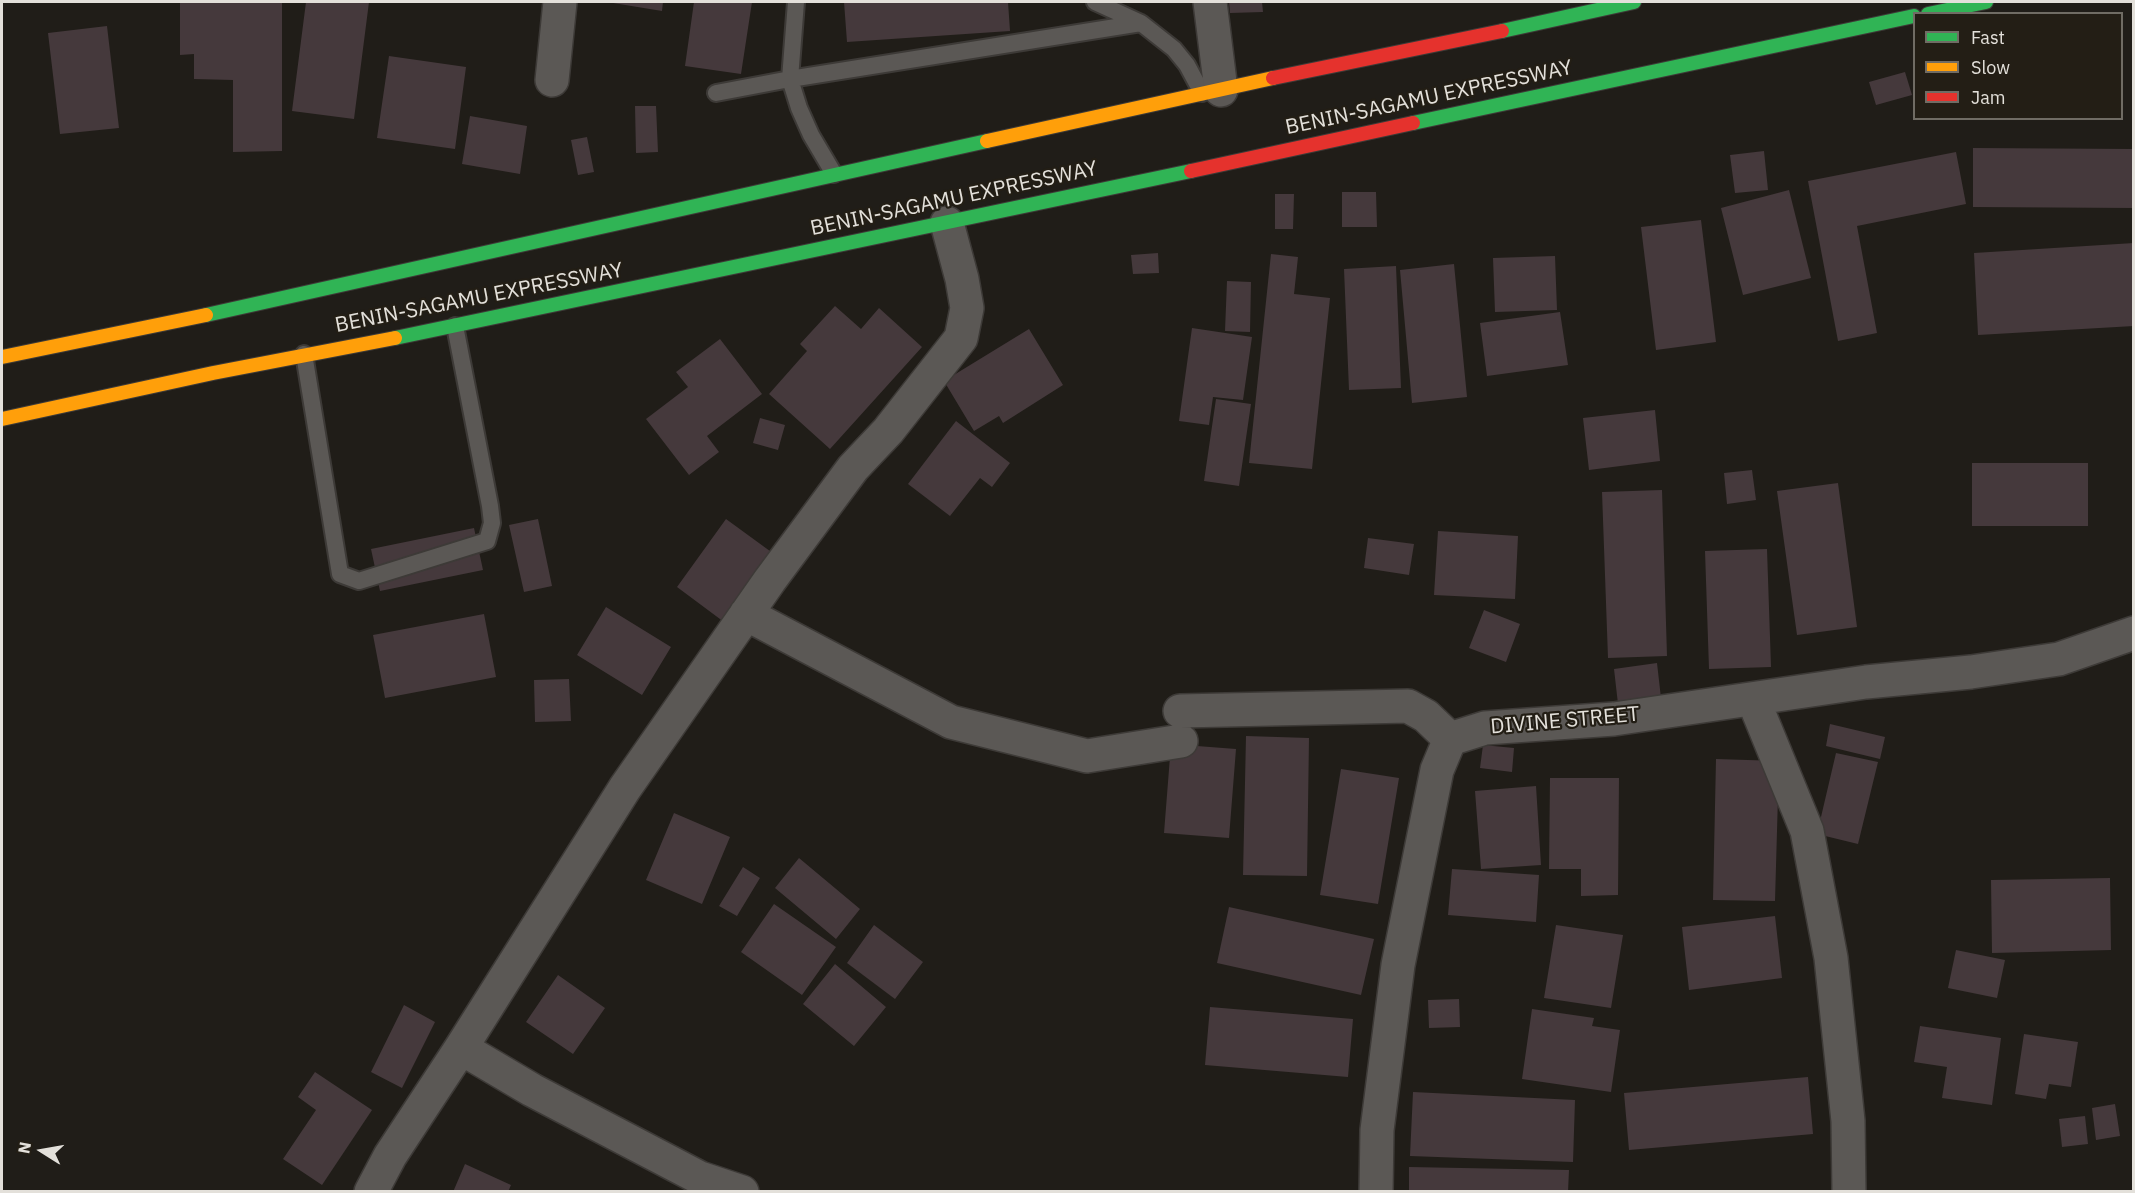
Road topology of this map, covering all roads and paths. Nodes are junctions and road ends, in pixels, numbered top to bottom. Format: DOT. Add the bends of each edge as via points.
graph roads {
  1 [pos="560,2"];
  2 [pos="796,2"];
  3 [pos="1095,2"];
  4 [pos="1210,2"];
  5 [pos="1634,2"];
  6 [pos="1986,2"];
  7 [pos="1938,12"];
  8 [pos="1913,16"];
  9 [pos="1141,23"];
  10 [pos="790,78"];
  11 [pos="552,80"];
  12 [pos="1212,91"];
  13 [pos="716,93"];
  14 [pos="834,174"];
  15 [pos="947,223"];
  16 [pos="455,326"];
  17 [pos="304,354"];
  18 [pos="2,357"];
  19 [pos="2,419"];
  20 [pos="746,614"];
  21 [pos="2133,633"];
  22 [pos="1753,699"];
  23 [pos="1449,739"];
  24 [pos="461,1048"];
  25 [pos="370,1191"];
  26 [pos="742,1191"];
  27 [pos="1376,1191"];
  28 [pos="1849,1191"];
  1 -- 11 [label="street"];
  2 -- 10 [label="lane"];
  3 -- 9 [label="lane"];
  4 -- 12 [label="street"];
  5 -- 12 [label="highway"];
  6 -- 7 [label="highway"];
  8 -- 15 [label="highway, BENIN-SAGAMU EXPRESSWAY"];
  9 -- 10 [label="lane"];
  9 -- 12 [label="lane" via="1174,49"];
  10 -- 13 [label="lane"];
  10 -- 14 [label="lane" via="811,135"];
  12 -- 14 [label="highway"];
  14 -- 18 [label="highway" via="294,297"];
  15 -- 16 [label="highway, BENIN-SAGAMU EXPRESSWAY"];
  15 -- 20 [label="street" via="967,308 962,338 888,431 853,468"];
  16 -- 17 [label="highway, BENIN-SAGAMU EXPRESSWAY"];
  16 -- 17 [label="lane" via="490,506 492,523 487,541 358,581 340,574"];
  17 -- 19 [label="highway, BENIN-SAGAMU EXPRESSWAY"];
  20 -- 23 [label="street" via="951,722 1087,756 1180,726 1408,706 1426,716"];
  20 -- 24 [label="street" via="625,788"];
  21 -- 22 [label="street, DIVINE STREET" via="2059,659"];
  22 -- 23 [label="street, DIVINE STREET" via="1614,719 1485,728"];
  22 -- 28 [label="street" via="1807,831 1831,958 1848,1122"];
  23 -- 27 [label="street" via="1437,770 1398,965 1377,1130"];
  24 -- 25 [label="street"];
  24 -- 26 [label="street" via="700,1178"];
}
